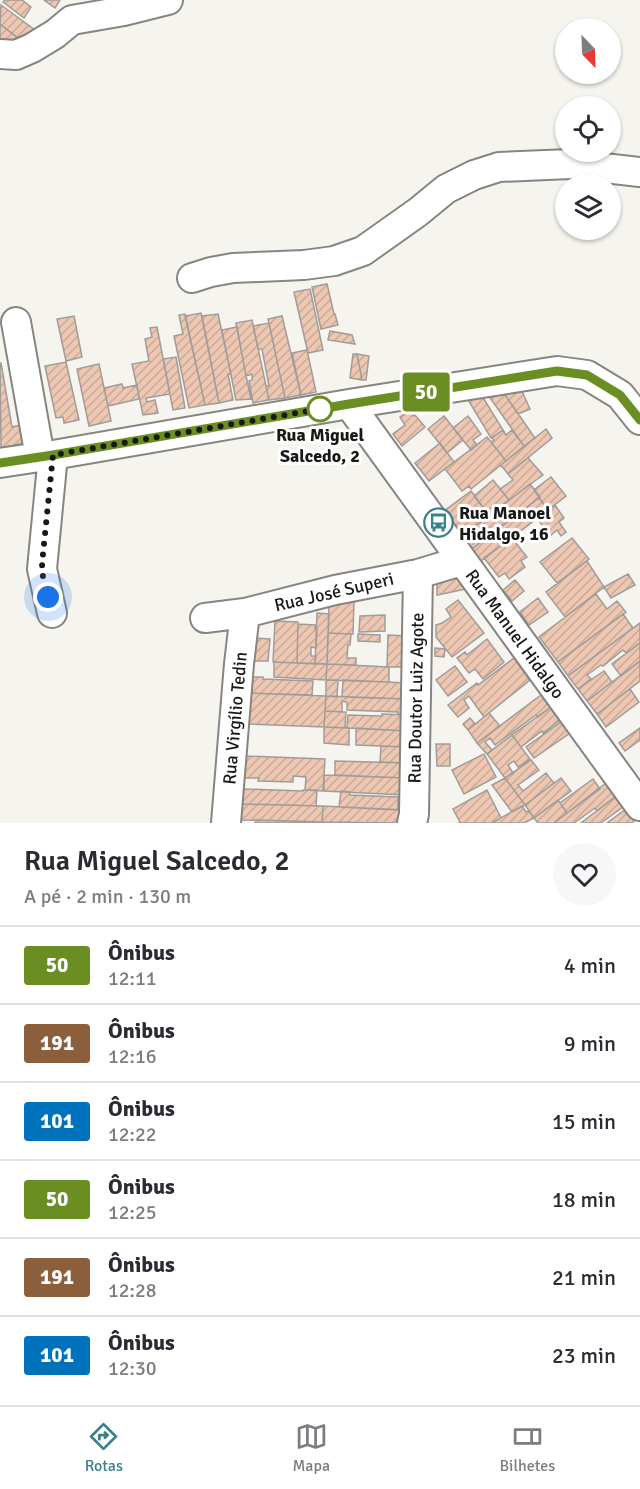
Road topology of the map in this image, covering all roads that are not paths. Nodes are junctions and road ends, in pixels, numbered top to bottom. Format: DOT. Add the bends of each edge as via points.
graph roads {
  1 [pos="168,0"];
  2 [pos="80,10"];
  3 [pos="0,54"];
  4 [pos="640,172"];
  5 [pos="192,278"];
  6 [pos="16,322"];
  7 [pos="349,404"];
  8 [pos="640,420"];
  9 [pos="46,456"];
  10 [pos="0,463"];
  11 [pos="461,561"];
  12 [pos="418,574"];
  13 [pos="52,613"];
  14 [pos="245,613"];
  15 [pos="205,618"];
  16 [pos="640,806"];
  17 [pos="415,820"];
  18 [pos="226,823"];
  1 -- 2 [label="street" via="105,15"];
  2 -- 3 [label="street" via="55,34 32,48 16,55"];
  4 -- 5 [label="street" via="570,164 499,167 446,189 363,251 334,261 233,268"];
  6 -- 9 [label="street"];
  7 -- 8 [label="street" via="557,371 587,375 620,395"];
  7 -- 9 [label="street"];
  7 -- 11 [label="street, Rua Manuel Hidalgo"];
  9 -- 10 [label="street"];
  9 -- 13 [label="street" via="42,569"];
  11 -- 12 [label="street, Rua José Superi"];
  11 -- 16 [label="street, Rua Manuel Hidalgo"];
  12 -- 14 [label="street, Rua José Superi"];
  12 -- 17 [label="street, Rua Doutor Luiz Agote"];
  14 -- 15 [label="street, Rua José Superi"];
  14 -- 18 [label="street, Rua Virgílio Tedin"];
}
